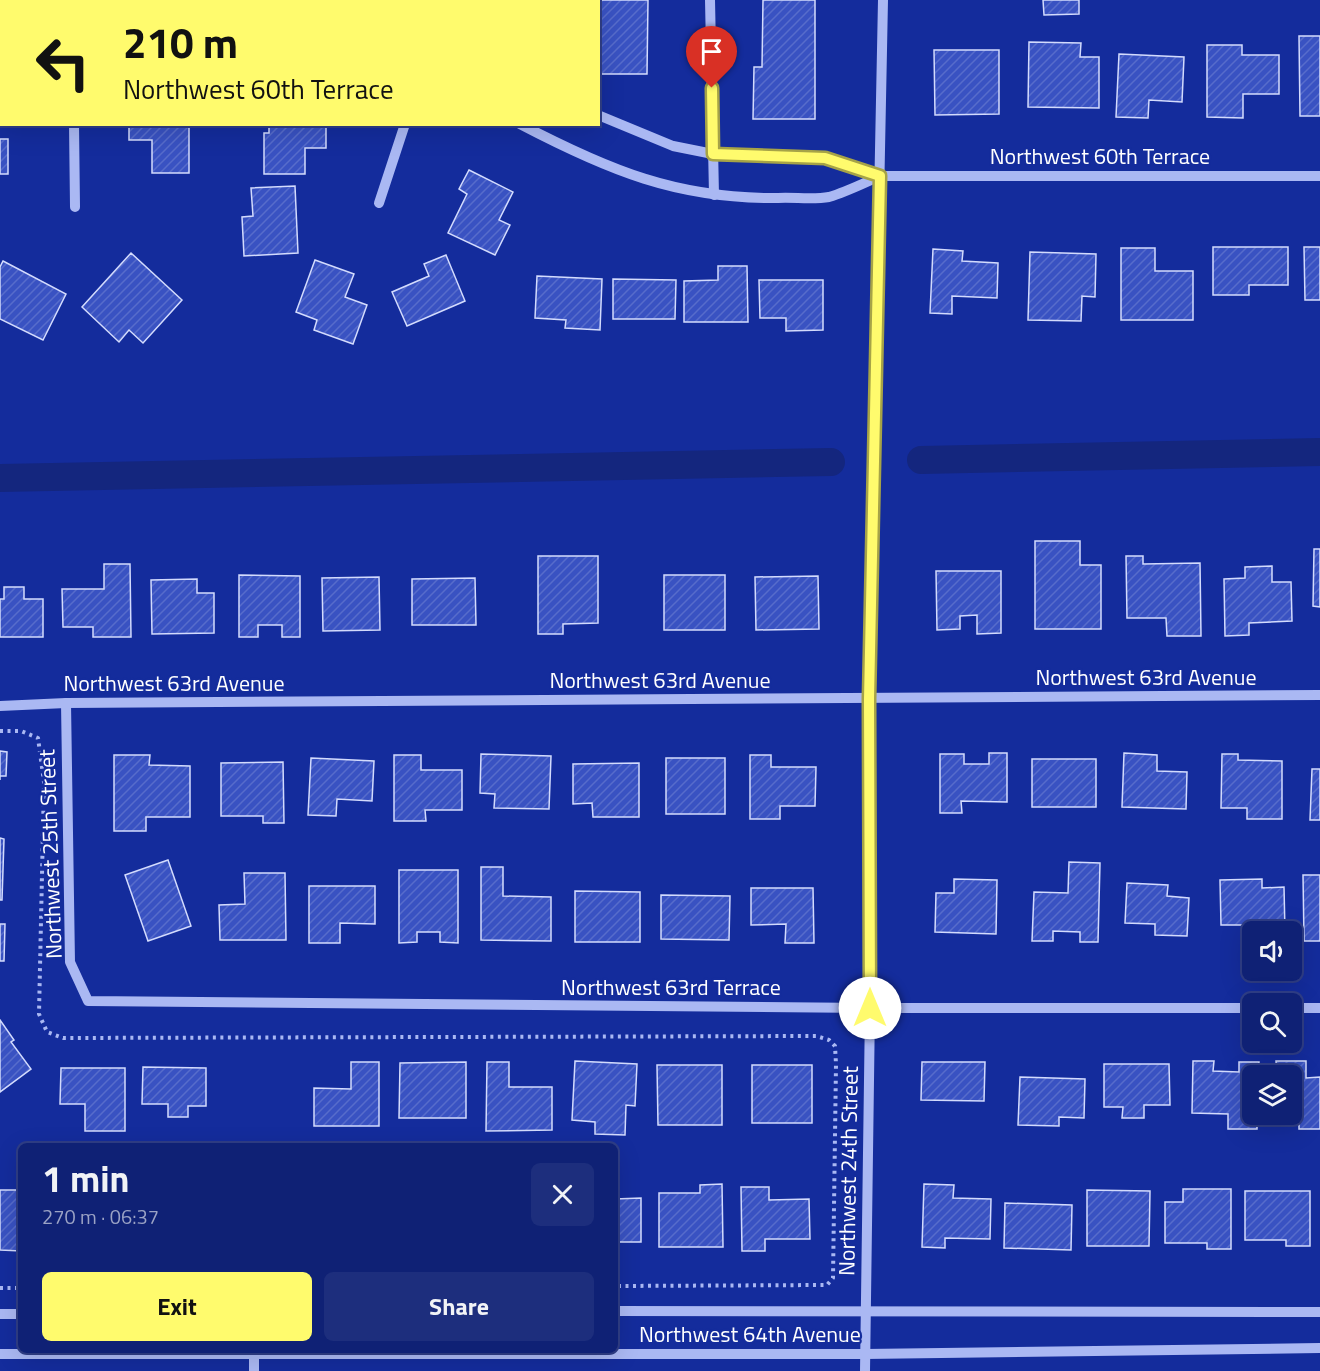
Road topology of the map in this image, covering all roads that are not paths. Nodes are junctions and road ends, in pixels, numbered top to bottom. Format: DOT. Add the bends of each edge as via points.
graph roads {
  1 [pos="710,0"];
  2 [pos="883,0"];
  3 [pos="600,117"];
  4 [pos="74,126"];
  5 [pos="404,126"];
  6 [pos="524,126"];
  7 [pos="713,154"];
  8 [pos="880,176"];
  9 [pos="1320,176"];
  10 [pos="714,195"];
  11 [pos="379,203"];
  12 [pos="75,207"];
  13 [pos="1320,695"];
  14 [pos="869,699"];
  15 [pos="66,703"];
  16 [pos="0,706"];
  17 [pos="88,1001"];
  18 [pos="870,1008"];
  19 [pos="1242,1008"];
  20 [pos="1302,1008"];
  21 [pos="1320,1008"];
  22 [pos="865,1309"];
  23 [pos="618,1311"];
  24 [pos="1320,1312"];
  25 [pos="0,1314"];
  26 [pos="18,1314"];
  27 [pos="1320,1348"];
  28 [pos="127,1353"];
  29 [pos="254,1353"];
  30 [pos="560,1353"];
  31 [pos="0,1354"];
  32 [pos="865,1354"];
  33 [pos="254,1371"];
  34 [pos="865,1371"];
  1 -- 7 [label="street"];
  2 -- 8 [label="street, Northwest 24th Street"];
  3 -- 7 [label="street, Northwest 60th Terrace" via="673,146"];
  4 -- 12 [label="street"];
  5 -- 11 [label="street"];
  6 -- 10 [label="street, Northwest 60th Terrace" via="621,173 671,188"];
  7 -- 8 [label="street, Northwest 60th Terrace" via="825,158"];
  7 -- 10 [label="street"];
  8 -- 9 [label="street, Northwest 60th Terrace"];
  8 -- 10 [label="street, Northwest 60th Terrace" via="828,197"];
  8 -- 14 [label="street, Northwest 24th Street"];
  13 -- 14 [label="street, Northwest 63rd Avenue"];
  14 -- 15 [label="street, Northwest 63rd Avenue"];
  14 -- 18 [label="street, Northwest 24th Street"];
  15 -- 16 [label="street, Northwest 63rd Avenue"];
  15 -- 17 [label="street, Northwest 25th Street" via="70,962"];
  17 -- 18 [label="street, Northwest 63rd Terrace"];
  18 -- 19 [label="street, Northwest 63rd Terrace"];
  18 -- 22 [label="street, Northwest 24th Street"];
  20 -- 21 [label="street"];
  22 -- 23 [label="street, Northwest 64th Avenue"];
  22 -- 24 [label="street, Northwest 64th Avenue"];
  22 -- 32 [label="street, Northwest 24th Street"];
  25 -- 26 [label="street"];
  27 -- 32 [label="street, Northwest 64th Avenue"];
  28 -- 31 [label="street, Northwest 64th Avenue"];
  29 -- 33 [label="street"];
  30 -- 32 [label="street, Northwest 64th Avenue"];
  32 -- 34 [label="street, Northwest 24th Street"];
}
